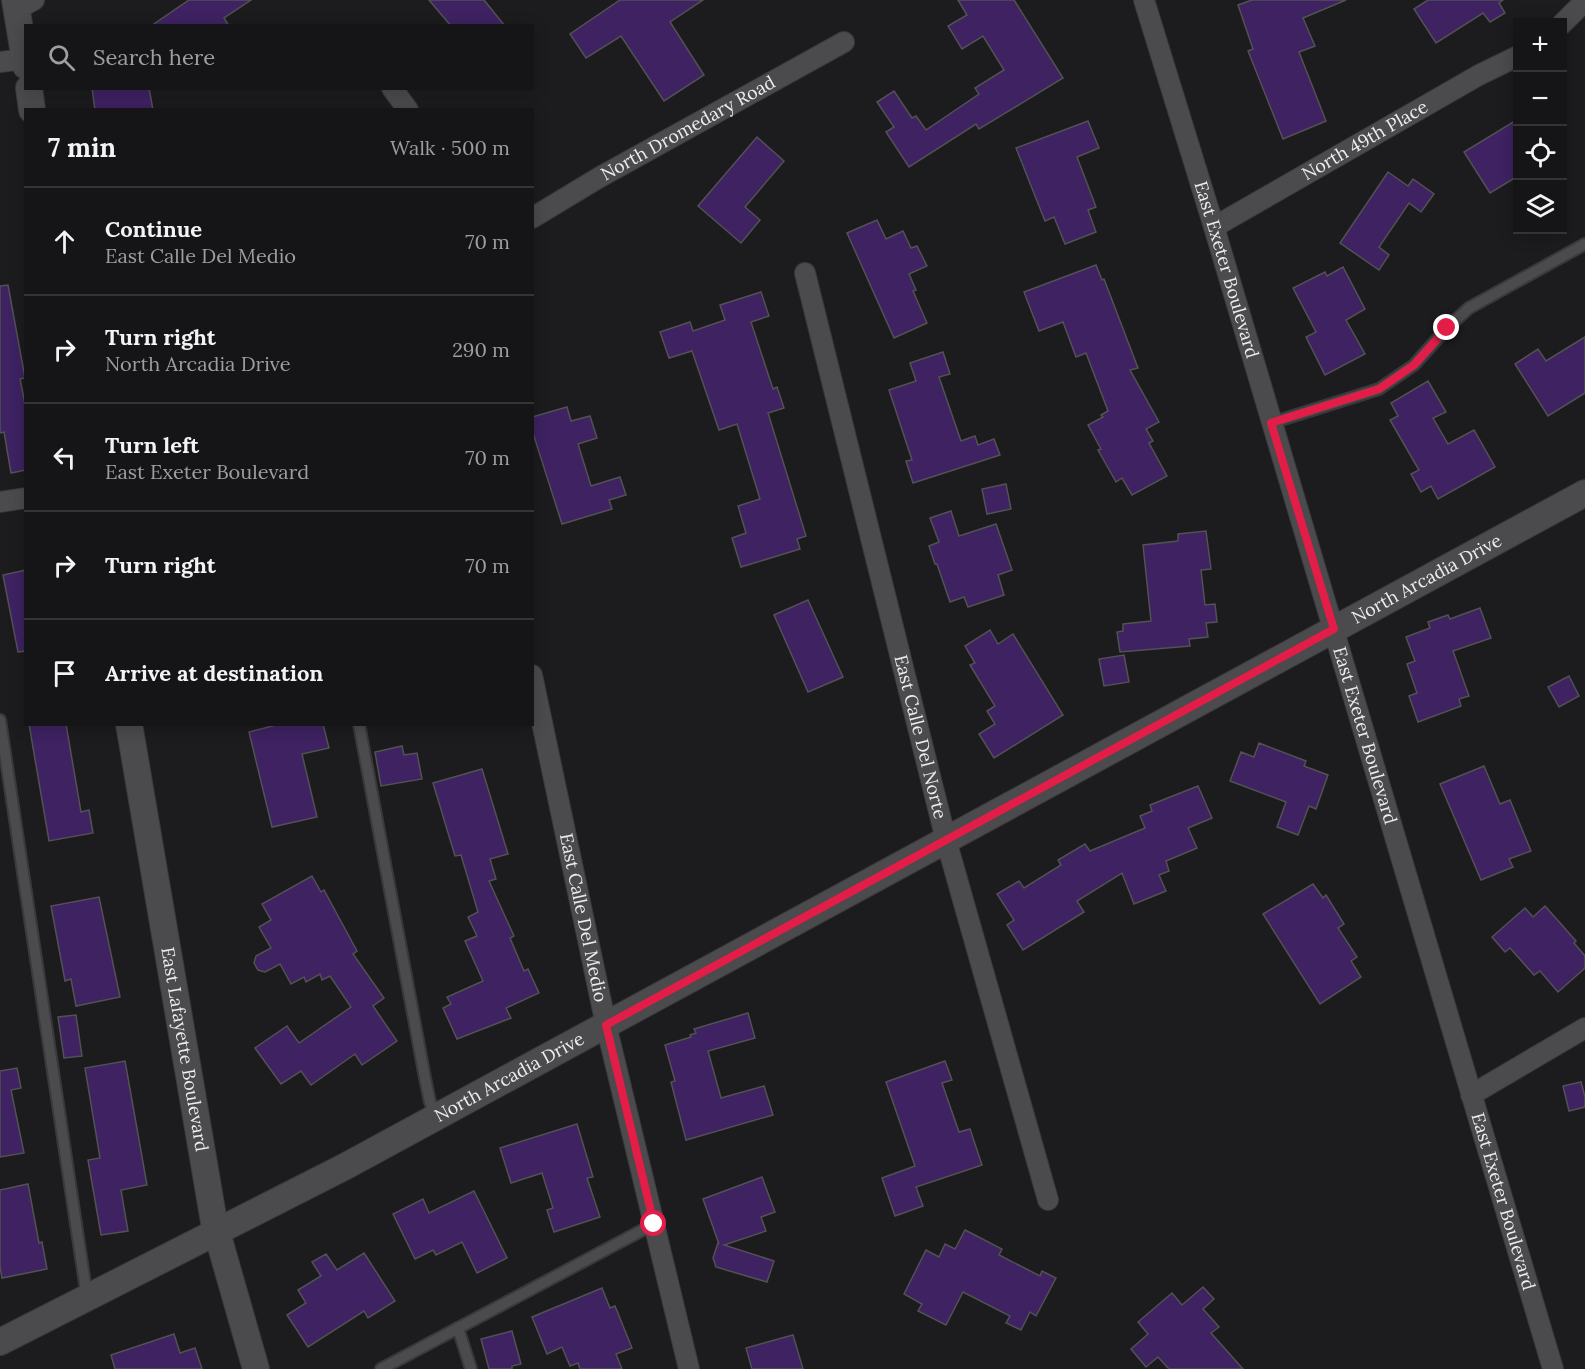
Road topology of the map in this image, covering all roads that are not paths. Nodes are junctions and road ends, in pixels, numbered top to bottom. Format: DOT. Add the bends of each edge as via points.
graph roads {
  1 [pos="1144,0"];
  2 [pos="1585,2"];
  3 [pos="22,3"];
  4 [pos="1567,20"];
  5 [pos="844,42"];
  6 [pos="1513,58"];
  7 [pos="17,62"];
  8 [pos="29,90"];
  9 [pos="393,90"];
  10 [pos="32,108"];
  11 [pos="407,108"];
  12 [pos="534,217"];
  13 [pos="1214,227"];
  14 [pos="1585,244"];
  15 [pos="805,273"];
  16 [pos="1271,423"];
  17 [pos="1585,493"];
  18 [pos="24,498"];
  19 [pos="0,502"];
  20 [pos="1334,629"];
  21 [pos="534,684"];
  22 [pos="0,720"];
  23 [pos="129,726"];
  24 [pos="359,726"];
  25 [pos="946,840"];
  26 [pos="606,1025"];
  27 [pos="1585,1028"];
  28 [pos="1471,1095"];
  29 [pos="436,1117"];
  30 [pos="1048,1200"];
  31 [pos="654,1224"];
  32 [pos="216,1234"];
  33 [pos="87,1297"];
  34 [pos="458,1328"];
  35 [pos="0,1342"];
  36 [pos="256,1369"];
  37 [pos="381,1369"];
  38 [pos="471,1369"];
  39 [pos="689,1369"];
  40 [pos="1553,1369"];
  1 -- 13 [label="street, East Exeter Boulevard"];
  2 -- 4 [label="street"];
  3 -- 7 [label="street"];
  5 -- 12 [label="street, North Dromedary Road"];
  6 -- 13 [label="street, North 49th Place"];
  8 -- 10 [label="street"];
  9 -- 11 [label="street"];
  13 -- 16 [label="street, East Exeter Boulevard"];
  14 -- 16 [label="lane" via="1469,308 1414,365 1379,389"];
  15 -- 25 [label="street, East Calle Del Norte"];
  16 -- 20 [label="street, East Exeter Boulevard"];
  17 -- 20 [label="street, North Arcadia Drive"];
  18 -- 19 [label="street"];
  20 -- 25 [label="street, North Arcadia Drive"];
  20 -- 28 [label="street, East Exeter Boulevard"];
  21 -- 26 [label="street, East Calle Del Medio"];
  22 -- 33 [label="lane"];
  23 -- 32 [label="street, East Lafayette Boulevard"];
  24 -- 29 [label="lane" via="425,1078"];
  25 -- 26 [label="street, North Arcadia Drive"];
  25 -- 30 [label="street, East Calle Del Norte"];
  26 -- 29 [label="street, North Arcadia Drive"];
  26 -- 31 [label="street, East Calle Del Medio"];
  27 -- 28 [label="street"];
  28 -- 40 [label="street, East Exeter Boulevard"];
  29 -- 32 [label="street, North Arcadia Drive"];
  31 -- 34 [label="lane"];
  31 -- 39 [label="street, East Calle Del Medio"];
  32 -- 33 [label="street, North Arcadia Drive"];
  32 -- 36 [label="street, East Lafayette Boulevard"];
  33 -- 35 [label="street, North Arcadia Drive"];
  34 -- 37 [label="lane"];
  34 -- 38 [label="lane"];
}
